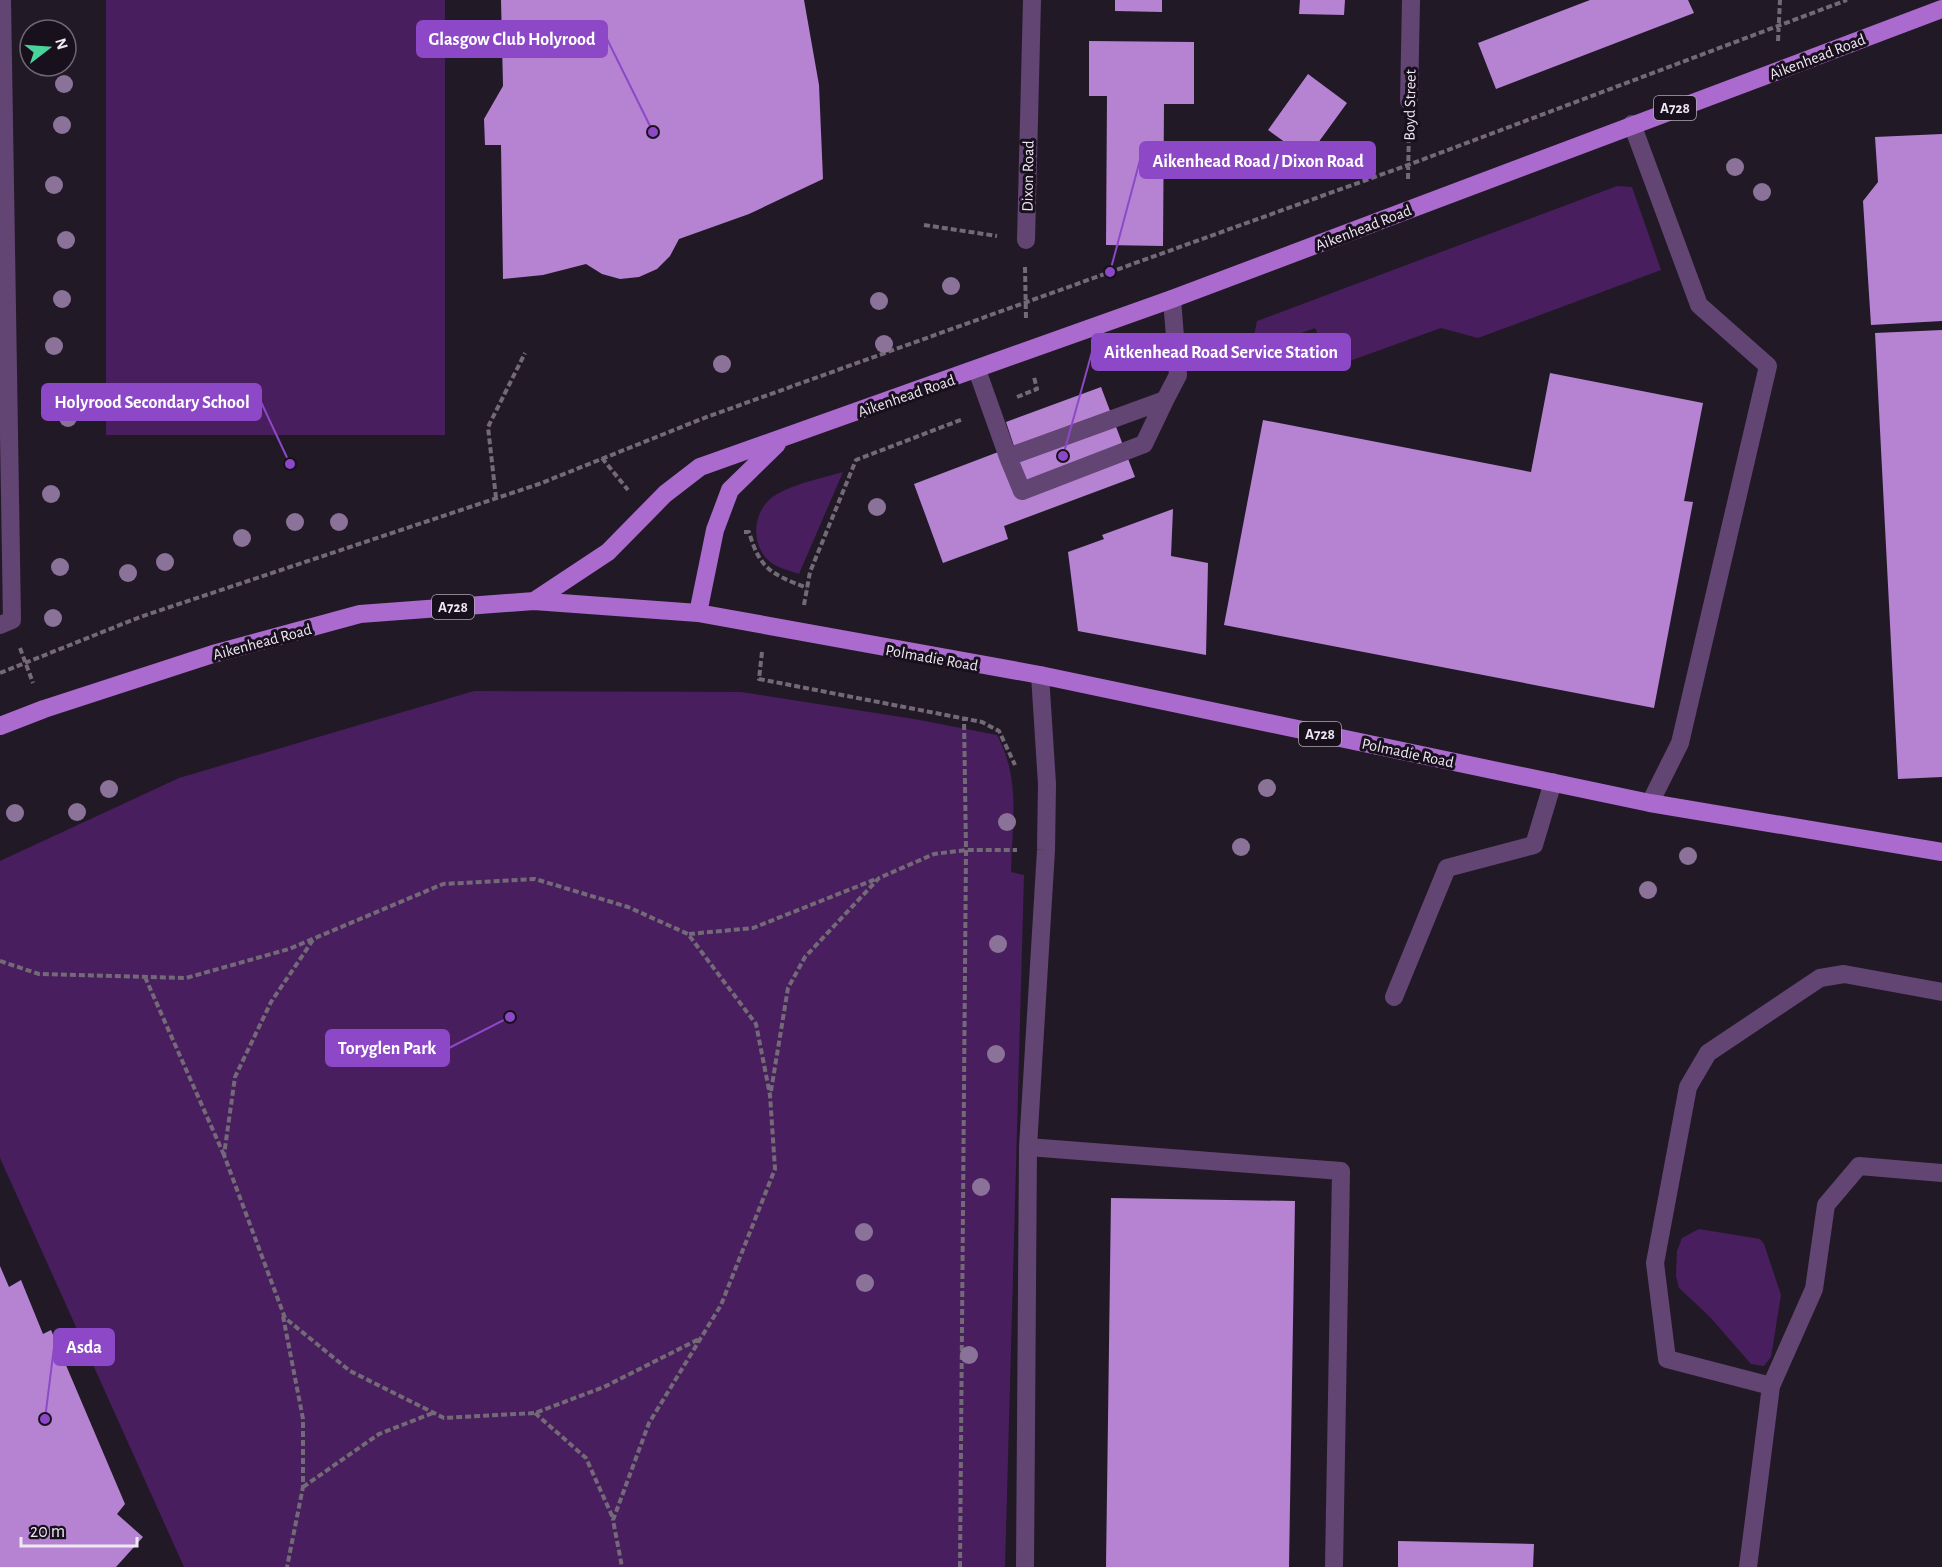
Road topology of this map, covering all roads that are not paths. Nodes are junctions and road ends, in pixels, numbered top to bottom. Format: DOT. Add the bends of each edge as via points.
graph roads {
  1 [pos="2,0"];
  2 [pos="1032,0"];
  3 [pos="1411,0"];
  4 [pos="1942,9"];
  5 [pos="1,78"];
  6 [pos="1409,101"];
  7 [pos="1632,124"];
  8 [pos="1026,240"];
  9 [pos="1172,299"];
  10 [pos="977,370"];
  11 [pos="1165,400"];
  12 [pos="781,439"];
  13 [pos="1008,456"];
  14 [pos="534,601"];
  15 [pos="698,613"];
  16 [pos="6,622"];
  17 [pos="1040,675"];
  18 [pos="0,726"];
  19 [pos="1553,782"];
  20 [pos="1650,803"];
  21 [pos="1942,852"];
  22 [pos="1942,992"];
  23 [pos="1394,997"];
  24 [pos="1028,1147"];
  25 [pos="1942,1173"];
  26 [pos="1771,1386"];
  27 [pos="1025,1567"];
  28 [pos="1334,1567"];
  29 [pos="1748,1567"];
  1 -- 5 [label="street"];
  2 -- 8 [label="street, Dixon Road"];
  3 -- 6 [label="street, Boyd Street"];
  4 -- 7 [label="main road, Aikenhead Road / A728"];
  5 -- 16 [label="street"];
  7 -- 9 [label="main road, Aikenhead Road / A728"];
  7 -- 20 [label="street" via="1699,305 1768,366 1680,743"];
  9 -- 10 [label="main road, Aikenhead Road / A728"];
  9 -- 11 [label="street" via="1178,375"];
  10 -- 12 [label="main road, Aikenhead Road / A728"];
  10 -- 13 [label="street"];
  11 -- 13 [label="street"];
  11 -- 13 [label="street" via="1144,444 1023,490"];
  12 -- 14 [label="main road, Aikenhead Road / A728" via="700,466 665,494 608,552"];
  12 -- 15 [label="main road, Aikenhead Road / A728" via="730,490 715,530"];
  14 -- 15 [label="main road, Aikenhead Road / A728"];
  14 -- 18 [label="main road, Aikenhead Road / A728" via="360,614 213,654"];
  15 -- 17 [label="main road, Polmadie Road / A728"];
  17 -- 19 [label="main road, Polmadie Road / A728"];
  17 -- 24 [label="street" via="1047,773 1046,850"];
  19 -- 20 [label="main road, Polmadie Road / A728"];
  19 -- 23 [label="street" via="1534,845 1447,867"];
  20 -- 21 [label="main road, Polmadie Road / A728"];
  22 -- 26 [label="street" via="1844,974 1820,978 1708,1053 1688,1087 1655,1263 1667,1359"];
  24 -- 27 [label="street"];
  24 -- 28 [label="street" via="1341,1171"];
  25 -- 26 [label="street" via="1859,1166 1826,1204 1814,1289"];
  26 -- 29 [label="street"];
}
